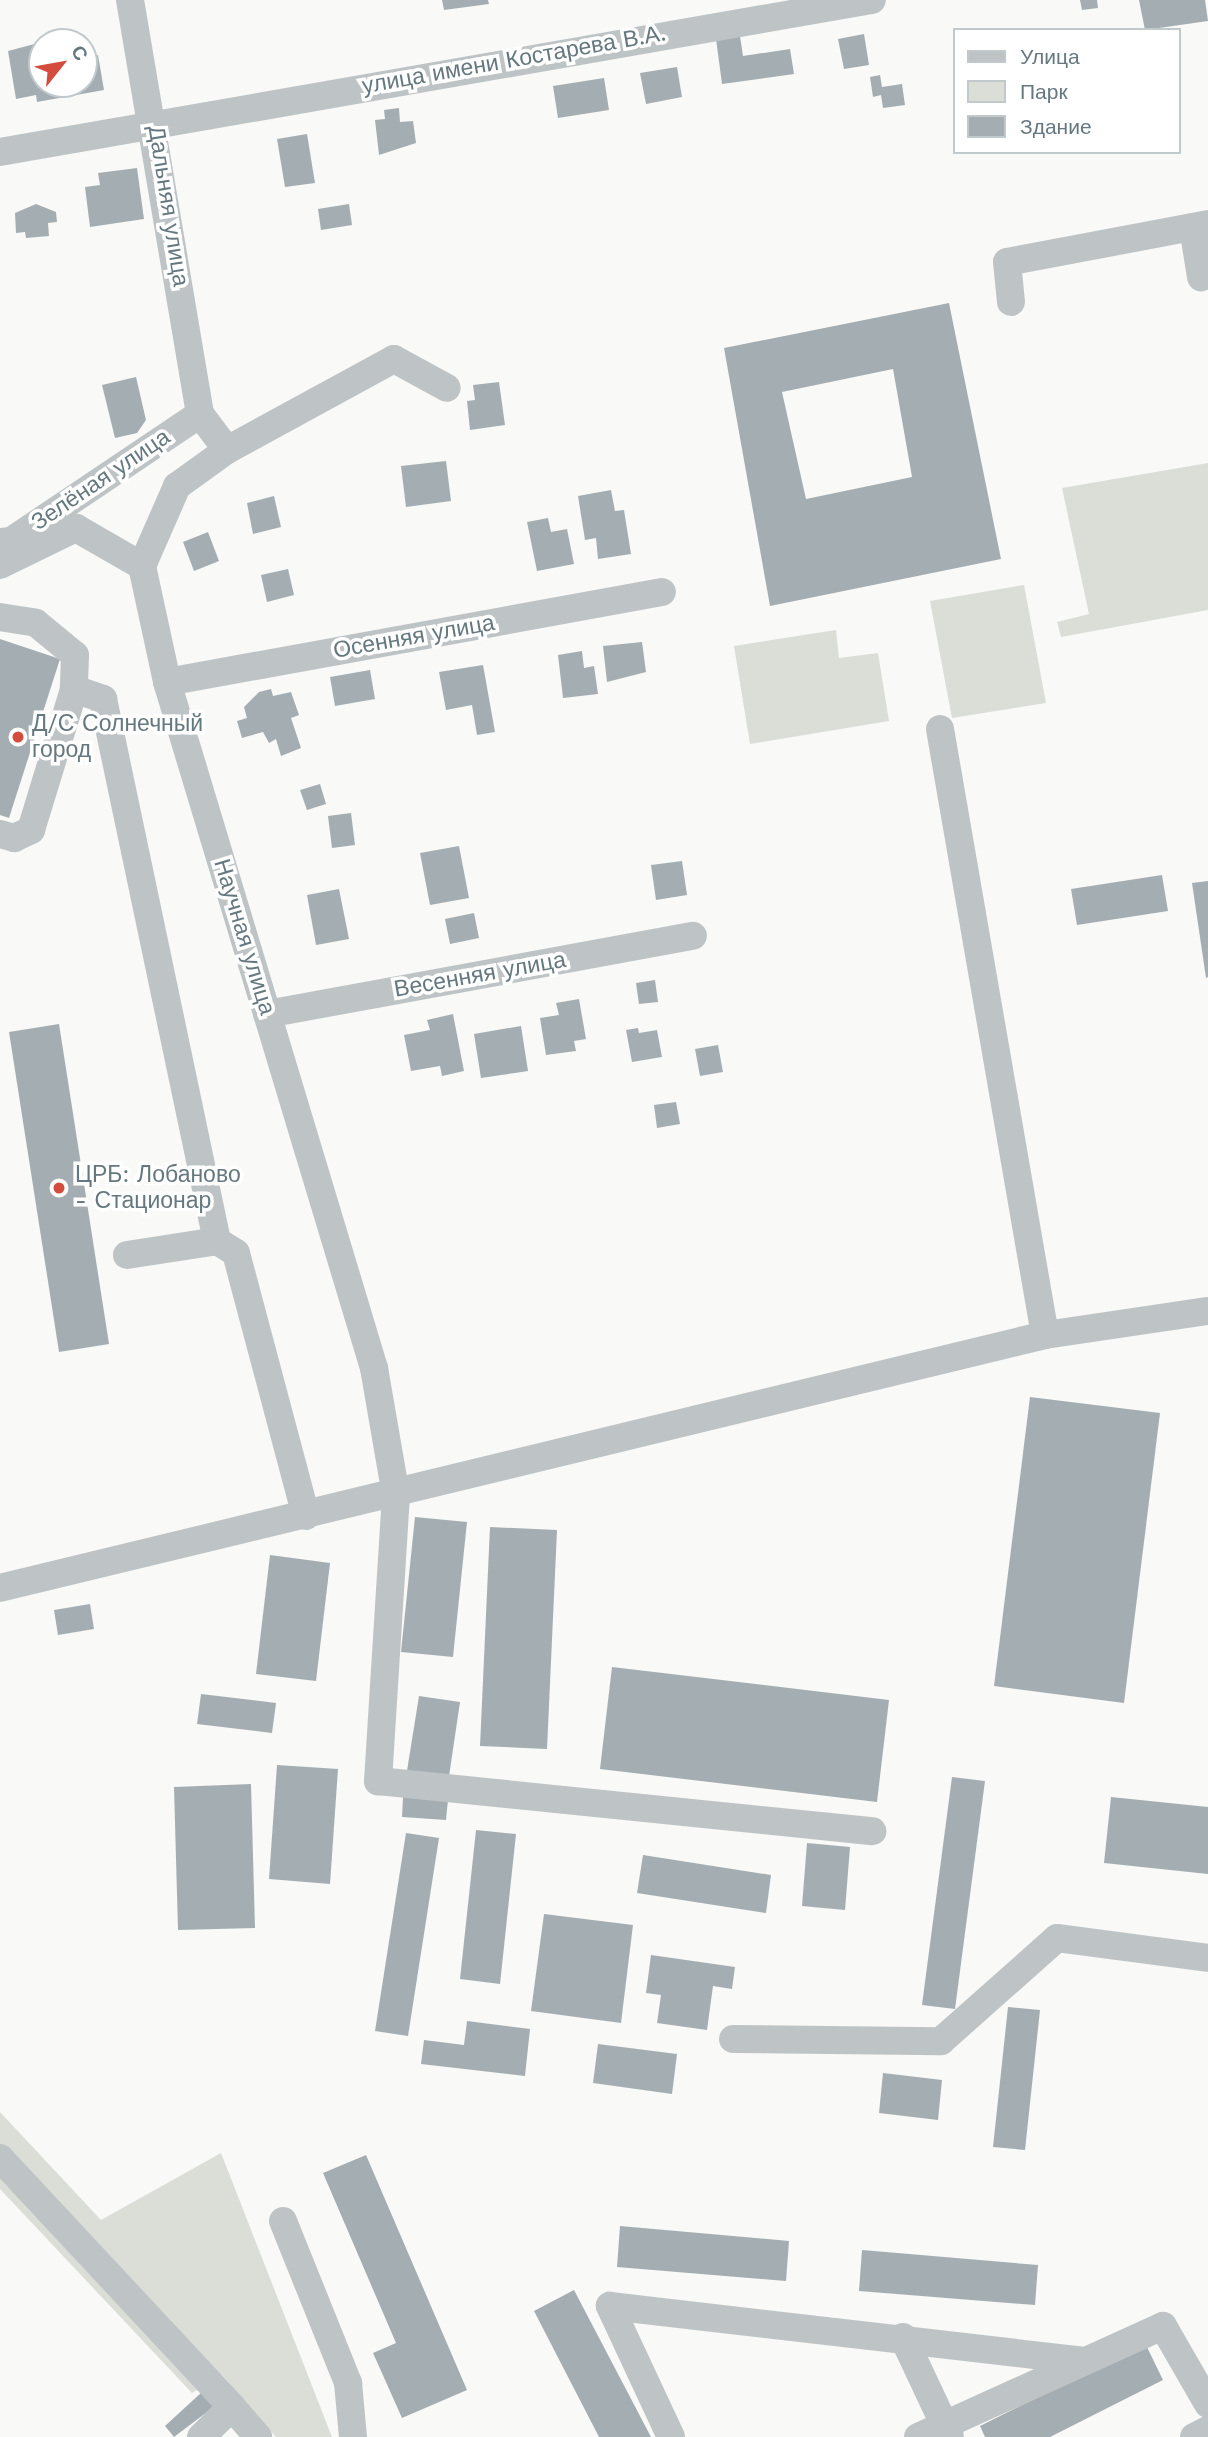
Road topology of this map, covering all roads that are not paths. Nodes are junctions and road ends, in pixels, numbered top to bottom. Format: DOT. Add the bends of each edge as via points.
graph roads {
  1 [pos="131,0"];
  2 [pos="872,0"];
  3 [pos="155,121"];
  4 [pos="0,152"];
  5 [pos="1200,226"];
  6 [pos="1201,277"];
  7 [pos="1011,302"];
  8 [pos="447,388"];
  9 [pos="200,414"];
  10 [pos="227,450"];
  11 [pos="0,542"];
  12 [pos="0,565"];
  13 [pos="142,566"];
  14 [pos="662,592"];
  15 [pos="0,617"];
  16 [pos="167,682"];
  17 [pos="74,689"];
  18 [pos="940,729"];
  19 [pos="0,834"];
  20 [pos="692,936"];
  21 [pos="267,1014"];
  22 [pos="217,1241"];
  23 [pos="127,1255"];
  24 [pos="1208,1311"];
  25 [pos="1045,1335"];
  26 [pos="396,1495"];
  27 [pos="306,1516"];
  28 [pos="0,1588"];
  29 [pos="872,1831"];
  30 [pos="1208,1958"];
  31 [pos="733,2039"];
  32 [pos="0,2158"];
  33 [pos="283,2221"];
  34 [pos="903,2337"];
  35 [pos="1085,2361"];
  36 [pos="1208,2404"];
  37 [pos="232,2407"];
  38 [pos="1208,2430"];
  39 [pos="947,2431"];
  40 [pos="201,2437"];
  41 [pos="258,2437"];
  42 [pos="354,2437"];
  43 [pos="671,2437"];
  44 [pos="918,2437"];
  45 [pos="1194,2437"];
  1 -- 3 [label="street, Дальняя улица"];
  2 -- 3 [label="street, улица имени Костарева В.А."];
  3 -- 4 [label="street, улица имени Костарева В.А."];
  3 -- 9 [label="street, Дальняя улица"];
  5 -- 6 [label="street"];
  5 -- 7 [label="street" via="1007,261"];
  8 -- 10 [label="street" via="394,359"];
  9 -- 10 [label="street"];
  9 -- 11 [label="street, Зелёная улица" via="11,541"];
  10 -- 13 [label="street" via="177,486"];
  12 -- 13 [label="street" via="76,528"];
  13 -- 16 [label="street, Научная улица"];
  14 -- 16 [label="street, Осенняя улица"];
  15 -- 17 [label="street" via="36,623 75,655"];
  16 -- 21 [label="street, Научная улица"];
  17 -- 19 [label="street" via="31,830 14,838"];
  17 -- 22 [label="street" via="103,699"];
  18 -- 25 [label="street"];
  20 -- 21 [label="street, Весенняя улица"];
  21 -- 26 [label="street, Научная улица" via="374,1368"];
  22 -- 23 [label="street"];
  22 -- 27 [label="street" via="236,1253"];
  24 -- 25 [label="street"];
  25 -- 26 [label="street"];
  26 -- 27 [label="street"];
  26 -- 29 [label="street, Научная улица" via="378,1781"];
  27 -- 28 [label="street"];
  30 -- 31 [label="street" via="1057,1938 940,2041"];
  32 -- 37 [label="street"];
  33 -- 42 [label="street" via="348,2383"];
  34 -- 35 [label="street"];
  34 -- 39 [label="street"];
  34 -- 43 [label="street" via="610,2306"];
  35 -- 36 [label="street" via="1163,2326"];
  35 -- 39 [label="street"];
  37 -- 40 [label="street"];
  37 -- 41 [label="street"];
  38 -- 45 [label="street"];
  39 -- 44 [label="street"];
}
